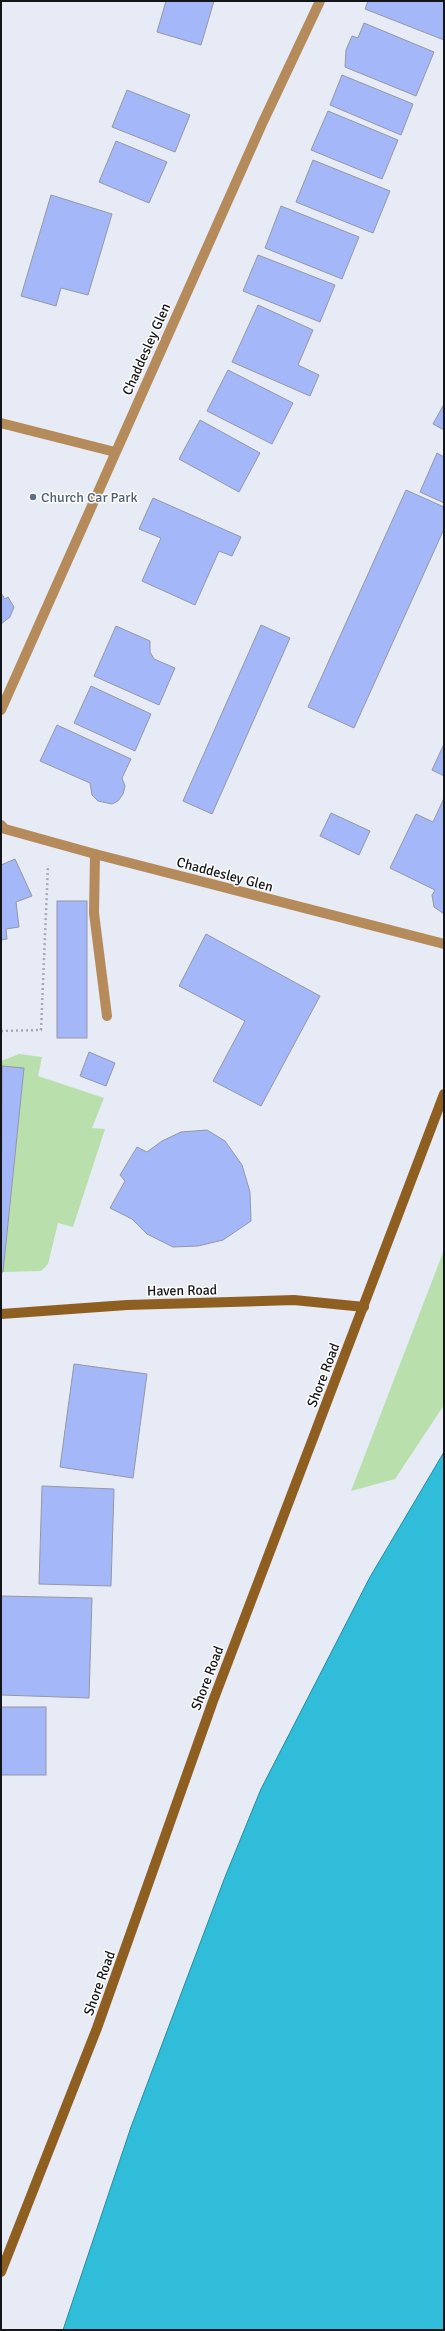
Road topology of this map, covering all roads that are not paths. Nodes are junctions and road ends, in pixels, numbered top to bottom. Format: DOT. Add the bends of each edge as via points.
graph roads {
  1 [pos="320,1"];
  2 [pos="1,423"];
  3 [pos="116,452"];
  4 [pos="1,710"];
  5 [pos="1,826"];
  6 [pos="95,854"];
  7 [pos="444,944"];
  8 [pos="107,1016"];
  9 [pos="444,1094"];
  10 [pos="364,1307"];
  11 [pos="1,1314"];
  12 [pos="1,2272"];
  1 -- 3 [label="street, Chaddesley Glen" via="262,124"];
  2 -- 3 [label="street"];
  3 -- 4 [label="street, Chaddesley Glen"];
  5 -- 6 [label="street, Chaddesley Glen"];
  6 -- 7 [label="street, Chaddesley Glen"];
  6 -- 8 [label="street" via="94,913"];
  9 -- 10 [label="main road, Shore Road"];
  10 -- 11 [label="main road, Haven Road" via="294,1300 127,1305"];
  10 -- 12 [label="main road, Shore Road" via="213,1701 97,2028"];
}
